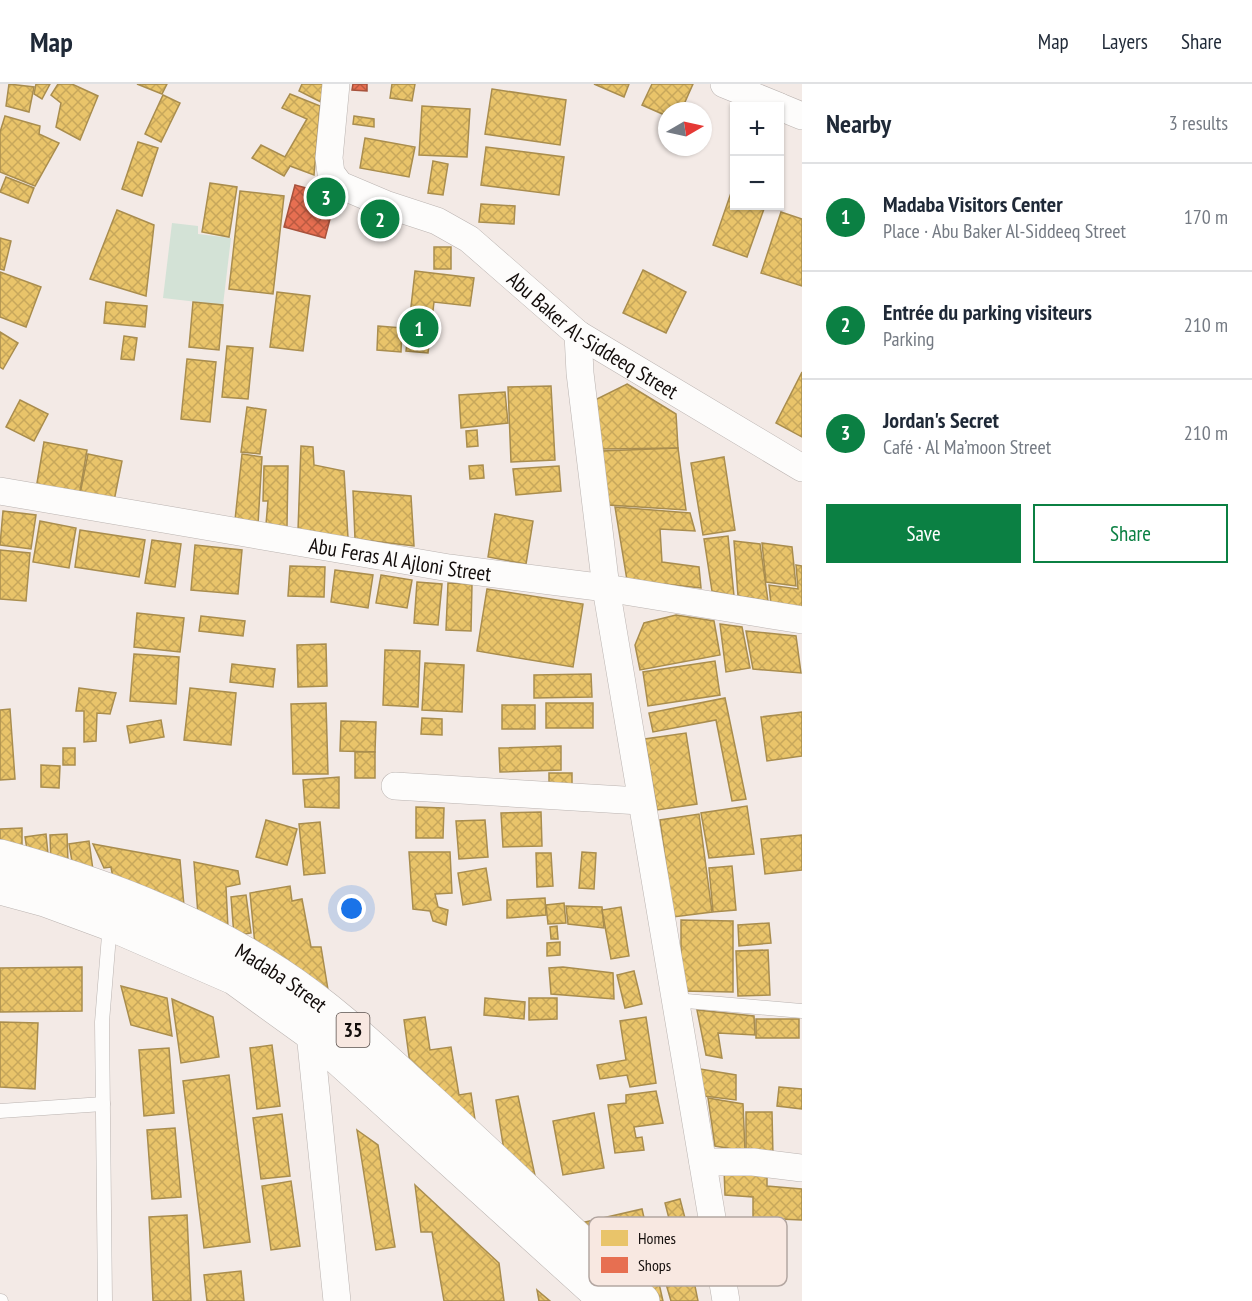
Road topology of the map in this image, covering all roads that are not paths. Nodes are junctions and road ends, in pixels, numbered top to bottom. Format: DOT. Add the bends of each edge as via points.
graph roads {
  1 [pos="336,84"];
  2 [pos="724,84"];
  3 [pos="767,102"];
  4 [pos="784,109"];
  5 [pos="802,116"];
  6 [pos="578,334"];
  7 [pos="802,468"];
  8 [pos="0,491"];
  9 [pos="606,588"];
  10 [pos="802,620"];
  11 [pos="395,786"];
  12 [pos="640,801"];
  13 [pos="0,856"];
  14 [pos="0,888"];
  15 [pos="123,893"];
  16 [pos="110,924"];
  17 [pos="675,1000"];
  18 [pos="802,1011"];
  19 [pos="310,1033"];
  20 [pos="103,1104"];
  21 [pos="0,1111"];
  22 [pos="703,1162"];
  23 [pos="802,1168"];
  24 [pos="712,1217"];
  25 [pos="589,1251"];
  26 [pos="589,1286"];
  27 [pos="589,1286"];
  28 [pos="627,1286"];
  29 [pos="724,1286"];
  30 [pos="105,1301"];
  31 [pos="337,1301"];
  32 [pos="606,1301"];
  33 [pos="643,1301"];
  34 [pos="726,1301"];
  1 -- 6 [label="street, Abu Baker Al-Siddeeq Street" via="329,158 331,173 340,185 437,221 469,239"];
  2 -- 3 [label="street"];
  4 -- 5 [label="street"];
  6 -- 7 [label="street, Abu Baker Al-Siddeeq Street"];
  6 -- 9 [label="street"];
  8 -- 9 [label="street, Abu Feras Al Ajloni Street" via="449,568"];
  9 -- 10 [label="street, Abu Feras Al Ajloni Street"];
  9 -- 12 [label="street"];
  11 -- 12 [label="street"];
  12 -- 17 [label="street"];
  13 -- 15 [label="main road, Madaba Street / 35"];
  14 -- 16 [label="main road, Madaba Street / 35"];
  15 -- 16 [label="lane"];
  15 -- 25 [label="main road, Madaba Street / 35" via="224,942 280,975 354,1031"];
  16 -- 19 [label="main road, Madaba Street / 35" via="234,978"];
  16 -- 20 [label="lane" via="102,1022"];
  17 -- 18 [label="lane"];
  17 -- 22 [label="street"];
  19 -- 26 [label="main road, Madaba Street / 35"];
  19 -- 31 [label="street"];
  20 -- 21 [label="lane"];
  20 -- 30 [label="lane"];
  22 -- 23 [label="street" via="753,1162"];
  22 -- 24 [label="street"];
  27 -- 32 [label="main road, Madaba Street / 35"];
  28 -- 33 [label="main road, Madaba Street / 35"];
  29 -- 34 [label="street"];
}
